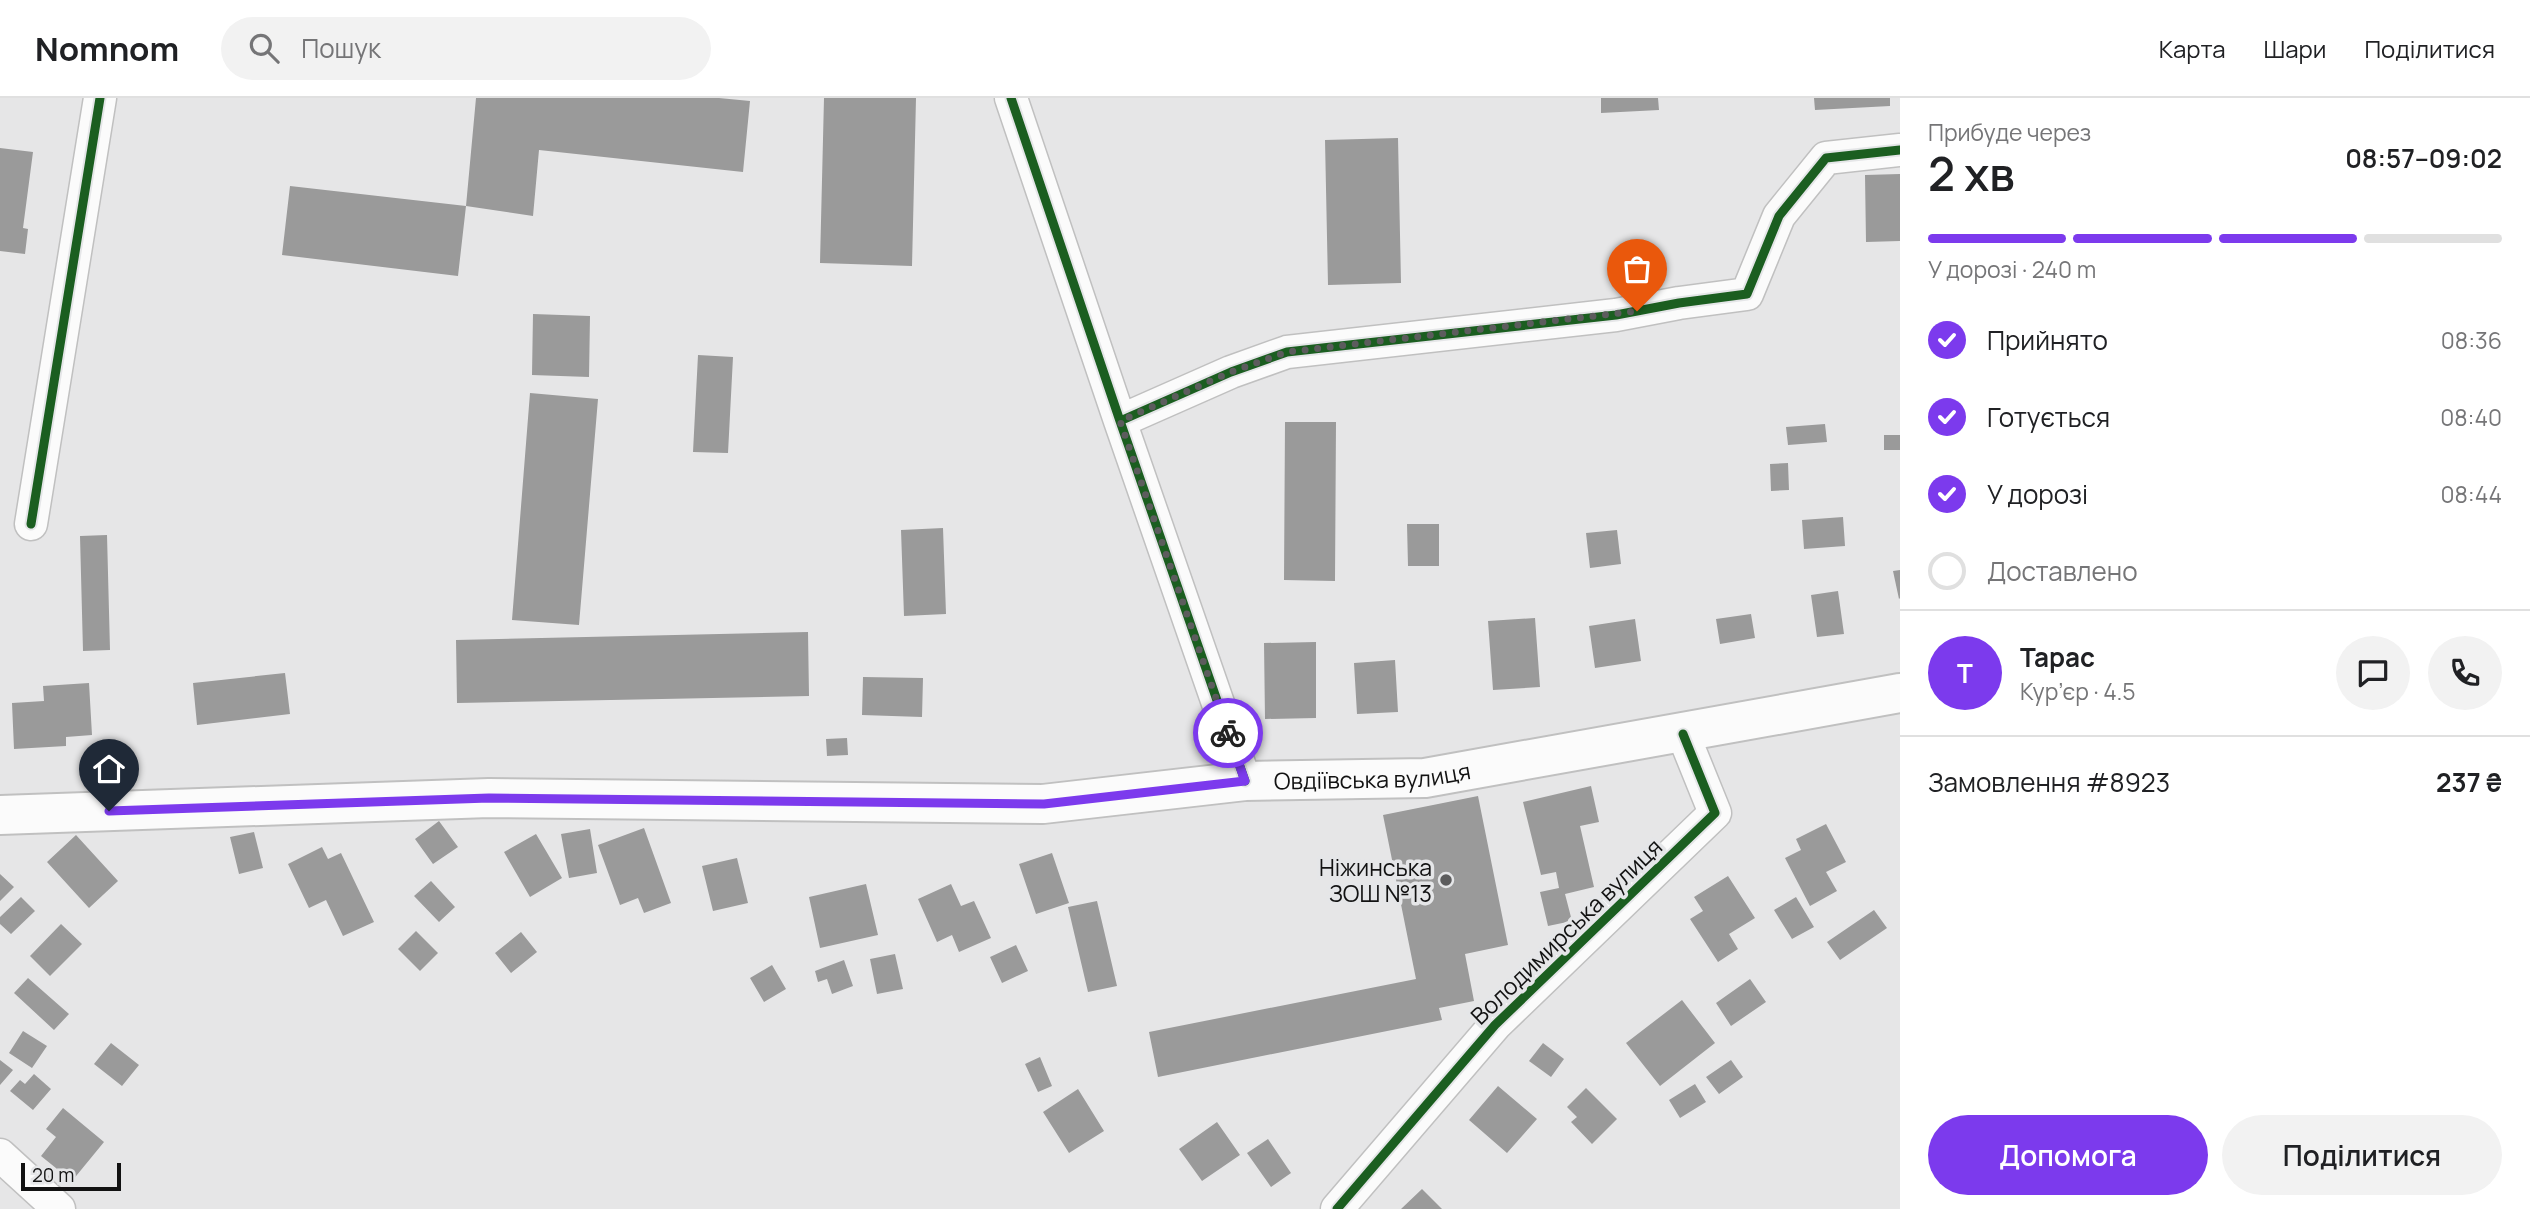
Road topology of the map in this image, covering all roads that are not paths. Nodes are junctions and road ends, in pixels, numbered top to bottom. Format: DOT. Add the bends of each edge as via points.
graph roads {
  1 [pos="100,98"];
  2 [pos="1011,98"];
  3 [pos="1900,150"];
  4 [pos="1120,421"];
  5 [pos="31,524"];
  6 [pos="1900,693"];
  7 [pos="1683,734"];
  8 [pos="1245,781"];
  9 [pos="0,815"];
  10 [pos="0,1155"];
  11 [pos="59,1209"];
  12 [pos="1338,1209"];
  1 -- 5 [label="street"];
  2 -- 4 [label="street"];
  3 -- 4 [label="street" via="1826,158 1779,216 1747,294 1616,315 1287,352"];
  4 -- 8 [label="street"];
  6 -- 7 [label="main road, Овдіївська вулиця"];
  7 -- 8 [label="main road, Овдіївська вулиця" via="1425,778"];
  7 -- 12 [label="street, Володимирська вулиця" via="1715,813 1495,1025"];
  8 -- 9 [label="main road, Овдіївська вулиця" via="1044,804 489,798"];
  10 -- 11 [label="street"];
}
